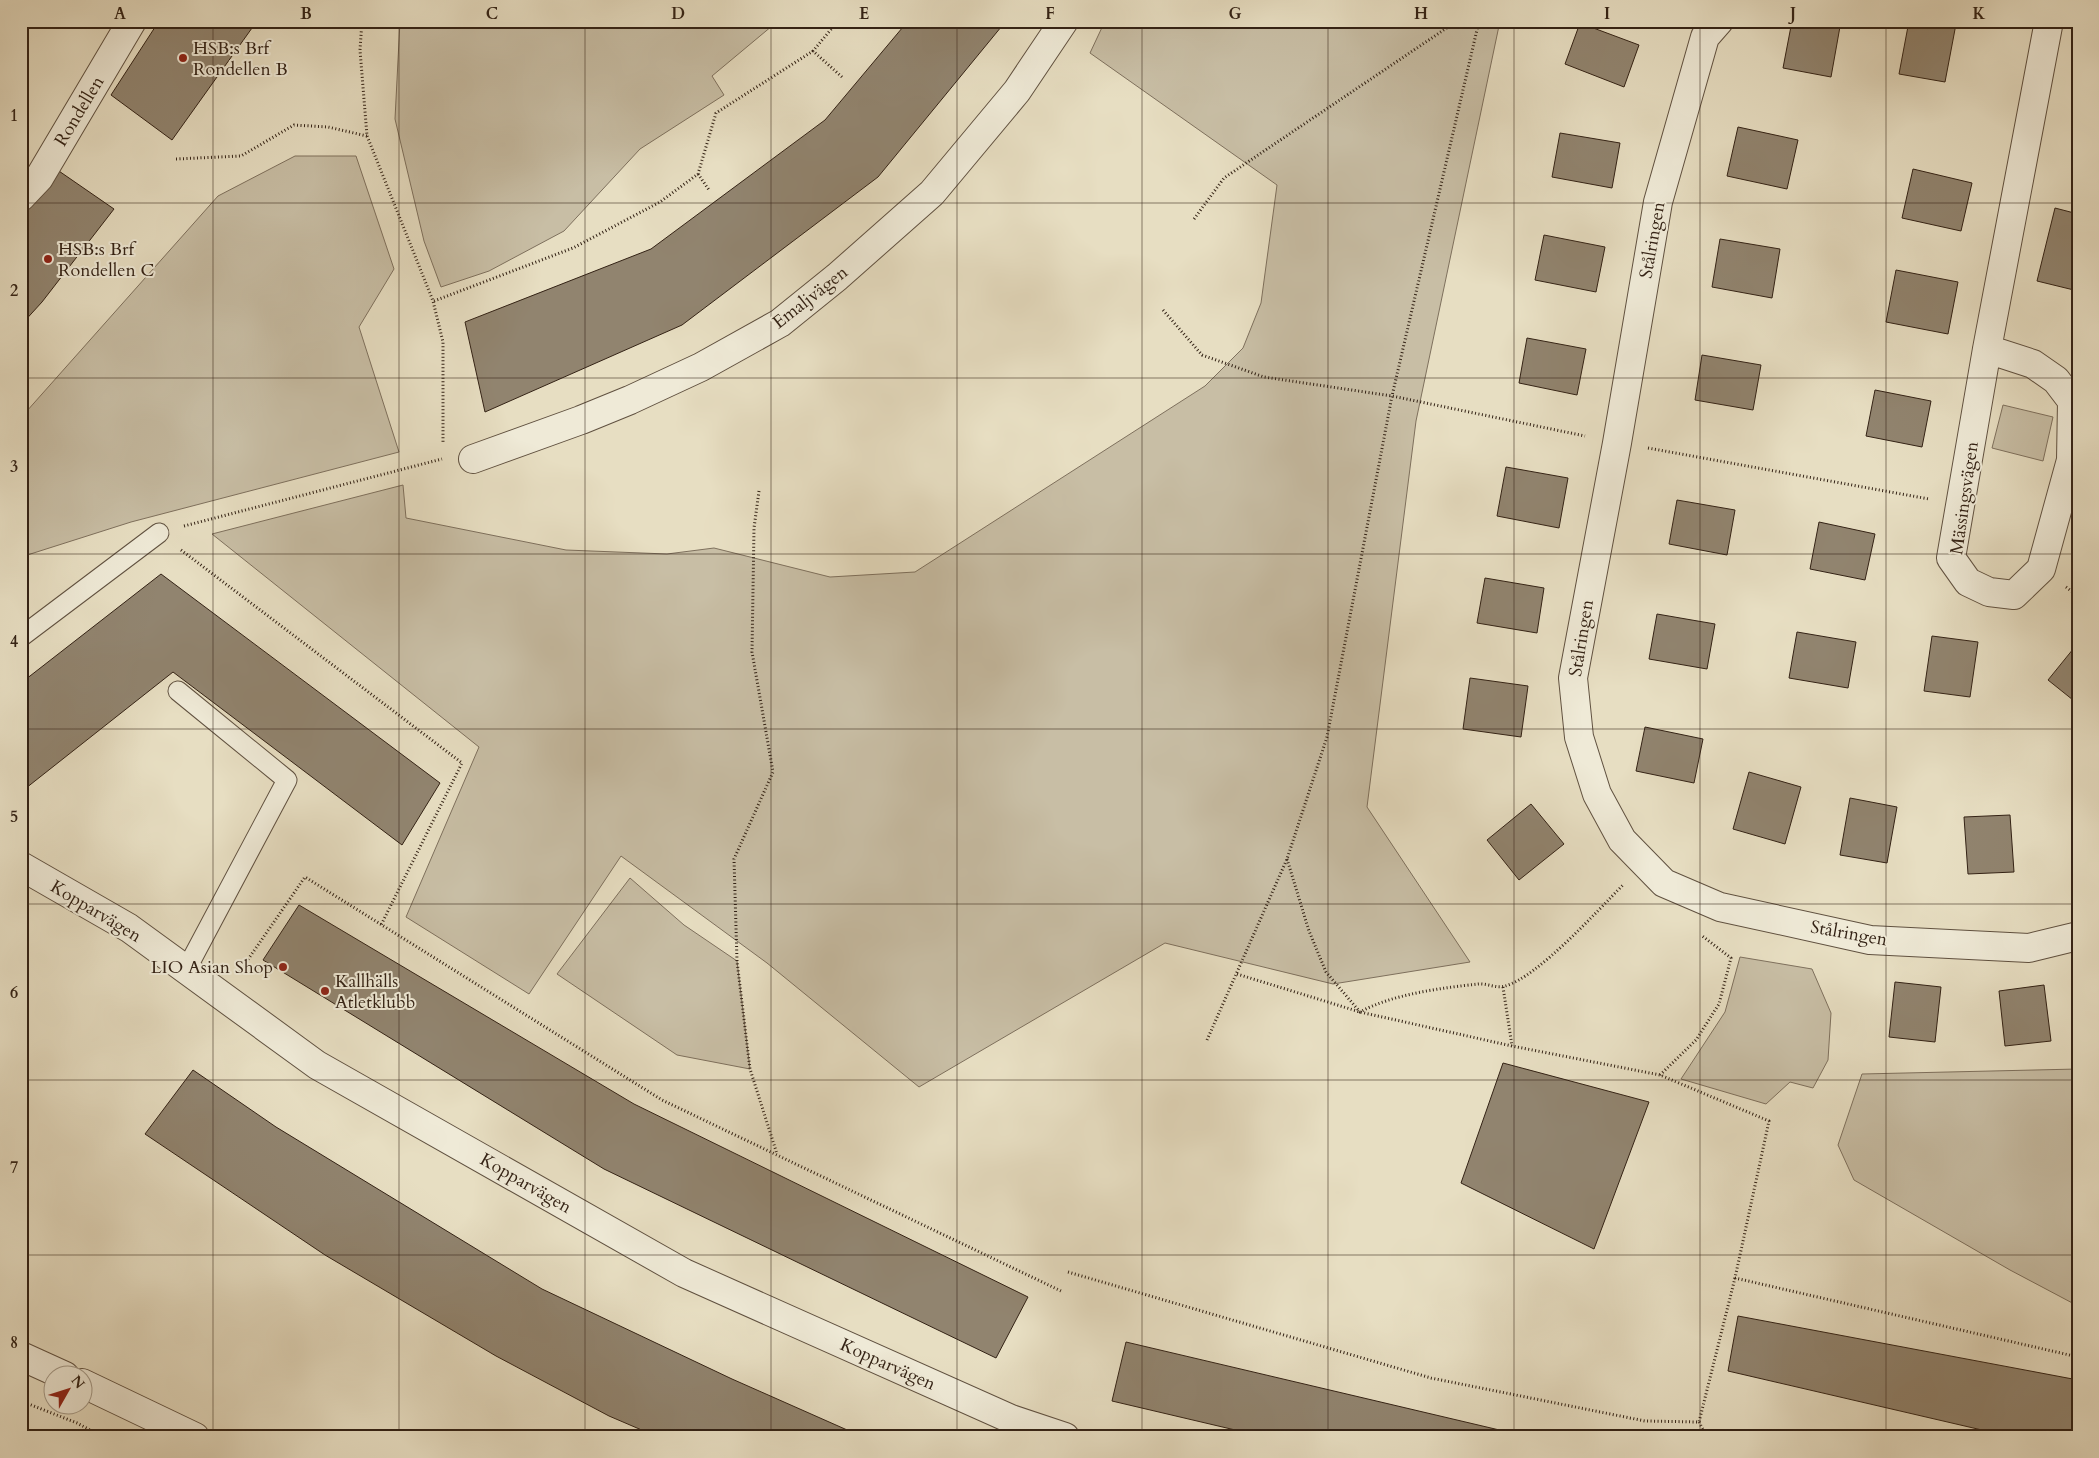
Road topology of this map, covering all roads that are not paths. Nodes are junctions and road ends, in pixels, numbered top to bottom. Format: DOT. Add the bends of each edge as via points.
graph roads {
  1 [pos="132,21"];
  2 [pos="1064,21"];
  3 [pos="1719,21"];
  4 [pos="2050,21"];
  5 [pos="21,197"];
  6 [pos="1987,349"];
  7 [pos="473,459"];
  8 [pos="159,533"];
  9 [pos="21,637"];
  10 [pos="178,691"];
  11 [pos="21,866"];
  12 [pos="2078,936"];
  13 [pos="186,970"];
  14 [pos="21,1356"];
  15 [pos="43,1366"];
  16 [pos="92,1388"];
  17 [pos="195,1437"];
  18 [pos="1065,1437"];
  1 -- 5 [label="street, Rondellen" via="39,178"];
  2 -- 7 [label="street, Emaljvägen" via="1017,91 932,193 837,278 780,323 700,367 630,400"];
  3 -- 12 [label="street, Stålringen" via="1705,37 1658,202 1573,678 1579,737 1597,794 1622,840 1664,884 1720,907 1870,940 2029,948"];
  4 -- 6 [label="street, Mässingsvägen"];
  6 -- 6 [label="street, Mässingsvägen" via="2033,364 2056,380 2072,400 2071,460 2041,569 2014,595 1989,592 1968,582 1952,558"];
  8 -- 9 [label="lane"];
  10 -- 13 [label="lane" via="287,780"];
  11 -- 13 [label="street, Kopparvägen" via="129,928"];
  13 -- 18 [label="street, Kopparvägen" via="317,1065 684,1273 1011,1419"];
  14 -- 15 [label="street"];
  16 -- 17 [label="street"];
}
